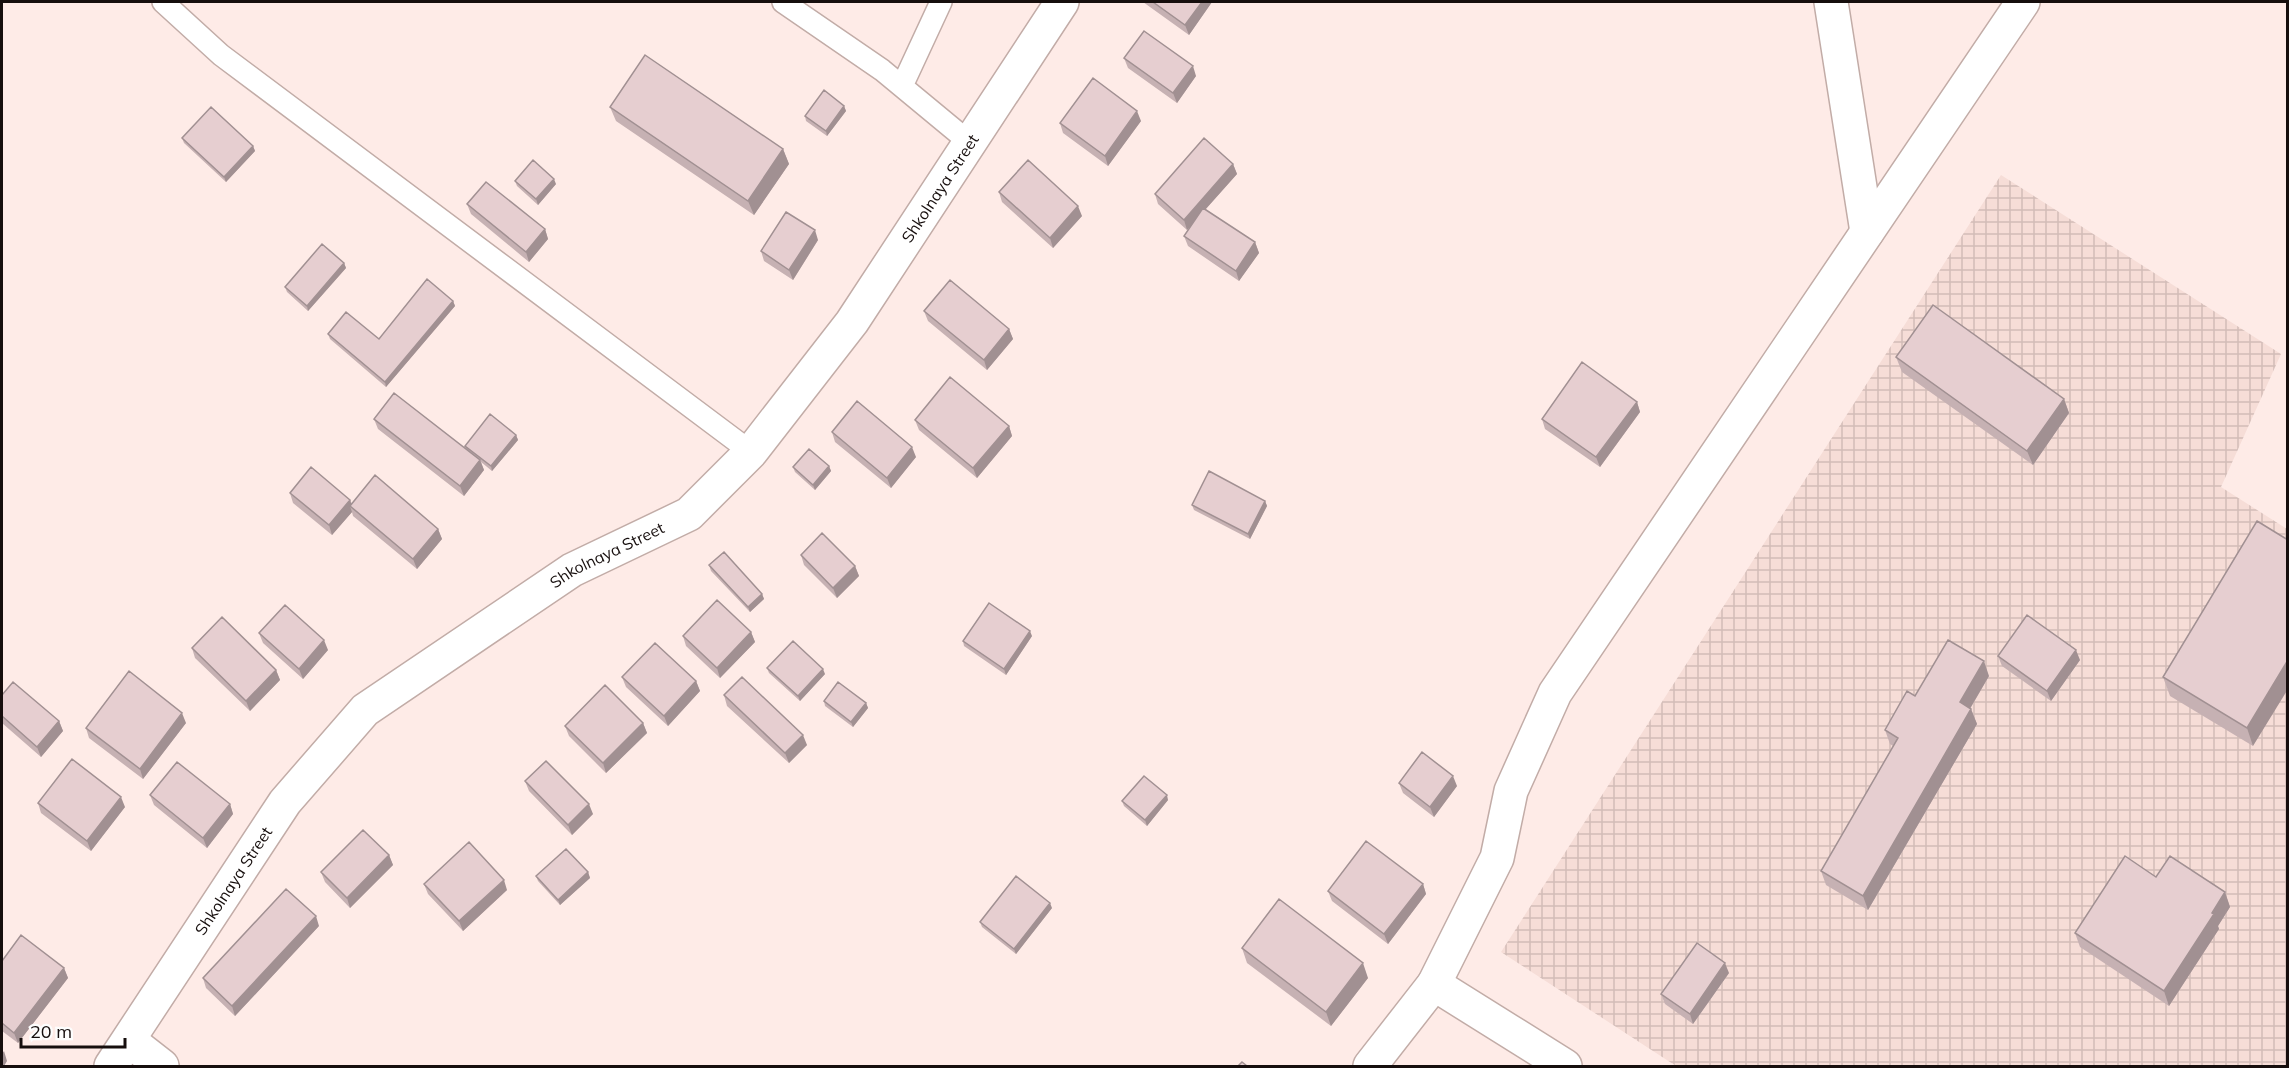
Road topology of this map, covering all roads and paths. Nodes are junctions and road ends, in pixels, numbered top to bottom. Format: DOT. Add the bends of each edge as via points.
graph roads {
  1 [pos="163,2"];
  2 [pos="783,2"];
  3 [pos="941,2"];
  4 [pos="1062,2"];
  5 [pos="1831,2"];
  6 [pos="2023,2"];
  7 [pos="902,86"];
  8 [pos="969,142"];
  9 [pos="1867,232"];
  10 [pos="751,453"];
  11 [pos="1434,984"];
  12 [pos="120,1054"];
  13 [pos="162,1066"];
  14 [pos="1370,1066"];
  15 [pos="1565,1066"];
  1 -- 10 [label="lane" via="221,55"];
  2 -- 7 [label="lane"];
  3 -- 7 [label="lane"];
  4 -- 8 [label="street, Shkolnaya Street"];
  5 -- 9 [label="street"];
  6 -- 9 [label="street"];
  7 -- 8 [label="lane"];
  8 -- 10 [label="street, Shkolnaya Street" via="852,321"];
  9 -- 11 [label="street" via="1555,693 1511,790 1497,858"];
  10 -- 12 [label="street, Shkolnaya Street" via="689,514 572,570 365,710 285,802"];
  11 -- 14 [label="street"];
  11 -- 15 [label="street"];
  12 -- 13 [label="street"];
}
